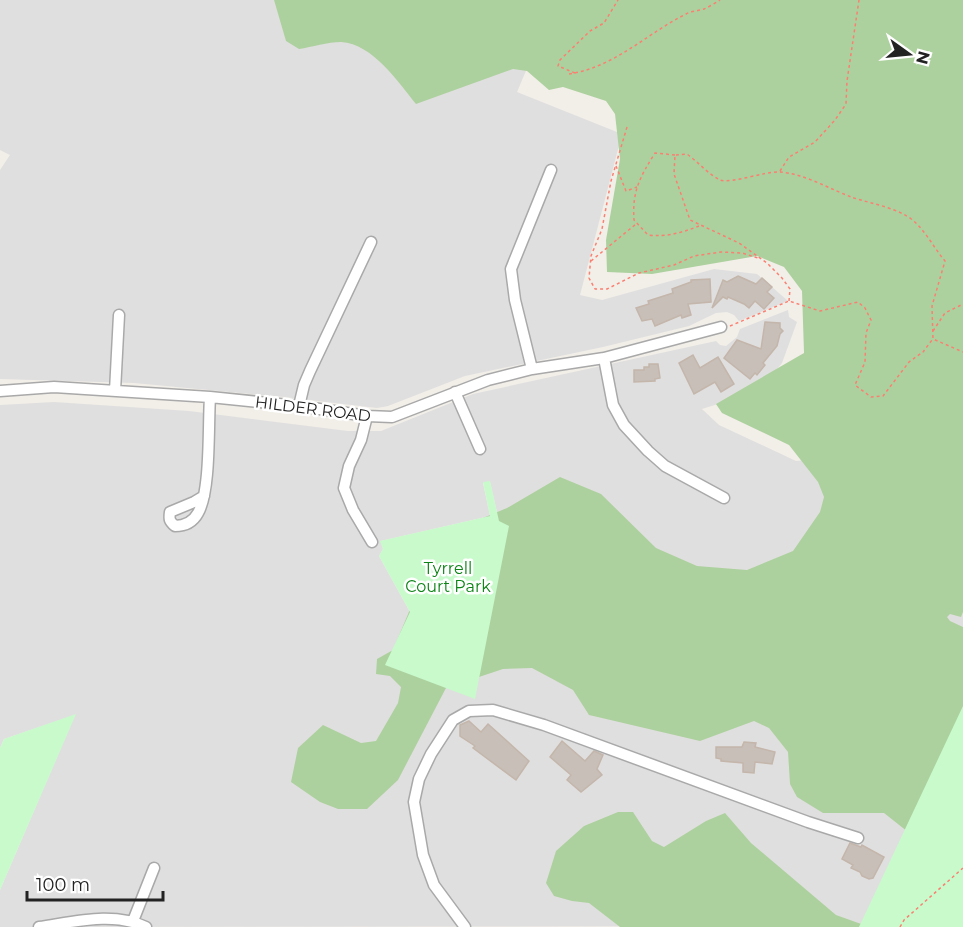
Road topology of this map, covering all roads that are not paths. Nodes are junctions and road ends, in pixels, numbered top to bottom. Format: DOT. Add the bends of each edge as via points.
graph roads {
  1 [pos="551,170"];
  2 [pos="371,242"];
  3 [pos="119,315"];
  4 [pos="721,327"];
  5 [pos="604,358"];
  6 [pos="532,369"];
  7 [pos="0,391"];
  8 [pos="115,392"];
  9 [pos="455,392"];
  10 [pos="210,397"];
  11 [pos="299,406"];
  12 [pos="367,416"];
  13 [pos="480,449"];
  14 [pos="204,496"];
  15 [pos="724,498"];
  16 [pos="372,542"];
  17 [pos="858,838"];
  18 [pos="154,868"];
  19 [pos="134,921"];
  20 [pos="39,927"];
  21 [pos="146,927"];
  22 [pos="465,927"];
  1 -- 6 [label="street" via="512,269 515,300"];
  2 -- 11 [label="street" via="304,386"];
  3 -- 8 [label="street"];
  4 -- 5 [label="street, HILDER ROAD"];
  5 -- 6 [label="street, HILDER ROAD"];
  5 -- 15 [label="street" via="614,405 624,425 665,466"];
  6 -- 9 [label="street, HILDER ROAD"];
  7 -- 8 [label="street, HILDER ROAD" via="54,387"];
  8 -- 10 [label="street, HILDER ROAD"];
  9 -- 12 [label="street, HILDER ROAD" via="392,417"];
  9 -- 13 [label="street"];
  10 -- 11 [label="street, HILDER ROAD"];
  10 -- 14 [label="street"];
  11 -- 12 [label="street, HILDER ROAD"];
  12 -- 16 [label="street" via="344,488"];
  17 -- 22 [label="street" via="544,725 493,710 469,711 453,720 431,754 419,778 414,802 423,855 434,885"];
  18 -- 19 [label="street"];
  19 -- 20 [label="street" via="99,919"];
  19 -- 21 [label="street"];
}
